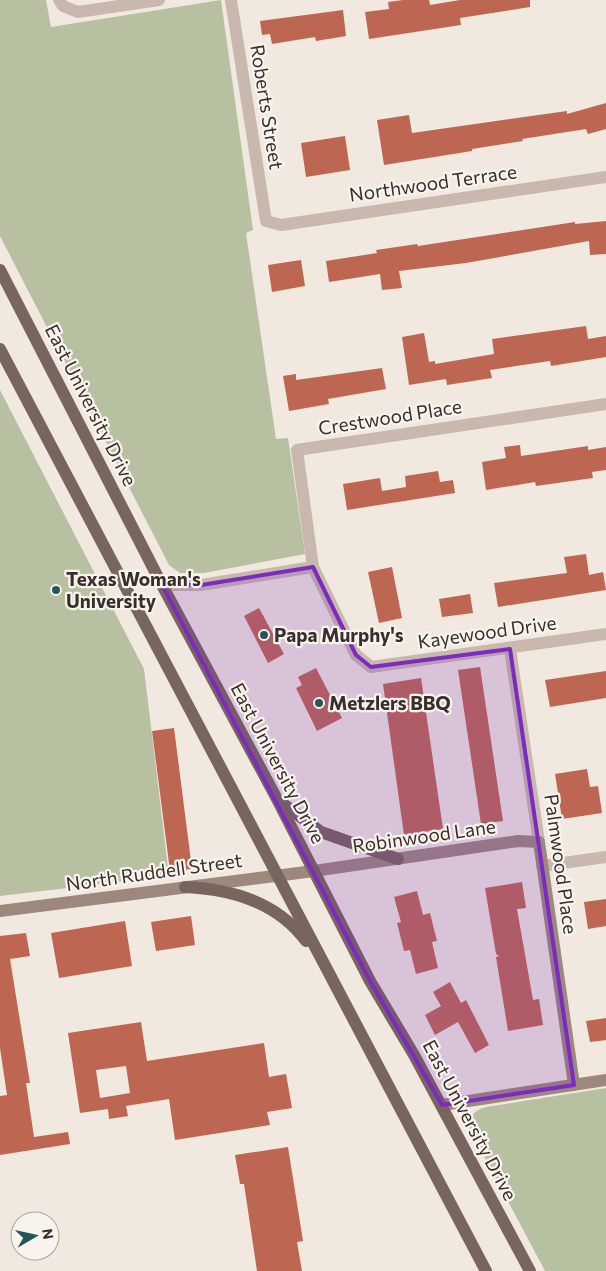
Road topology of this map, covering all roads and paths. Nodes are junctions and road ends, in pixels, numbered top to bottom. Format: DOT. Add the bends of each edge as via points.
graph roads {
  1 [pos="60,0"];
  2 [pos="159,0"];
  3 [pos="231,0"];
  4 [pos="606,177"];
  5 [pos="266,221"];
  6 [pos="0,270"];
  7 [pos="0,349"];
  8 [pos="606,404"];
  9 [pos="313,567"];
  10 [pos="162,585"];
  11 [pos="606,634"];
  12 [pos="510,649"];
  13 [pos="277,799"];
  14 [pos="539,842"];
  15 [pos="606,857"];
  16 [pos="398,859"];
  17 [pos="542,866"];
  18 [pos="314,871"];
  19 [pos="278,874"];
  20 [pos="185,887"];
  21 [pos="0,911"];
  22 [pos="323,963"];
  23 [pos="606,1080"];
  24 [pos="574,1085"];
  25 [pos="442,1105"];
  26 [pos="486,1271"];
  27 [pos="530,1271"];
  1 -- 2 [label="street" via="63,6 78,12"];
  3 -- 5 [label="street, Roberts Street"];
  4 -- 5 [label="street, Northwood Terrace" via="281,225"];
  6 -- 10 [label="main road, East University Drive"];
  7 -- 19 [label="main road"];
  8 -- 9 [label="street, Crestwood Place" via="297,450"];
  9 -- 10 [label="street" via="201,585"];
  9 -- 12 [label="street, Kayewood Drive" via="356,655 371,667"];
  10 -- 13 [label="main road, East University Drive"];
  11 -- 12 [label="street, Kayewood Drive"];
  12 -- 14 [label="street, Palmwood Place"];
  13 -- 16 [label="main road" via="321,832"];
  13 -- 18 [label="main road, East University Drive"];
  14 -- 16 [label="street, Robinwood Lane" via="518,841"];
  14 -- 17 [label="street, Palmwood Place"];
  15 -- 17 [label="street"];
  16 -- 18 [label="street, Robinwood Lane"];
  17 -- 24 [label="street, Palmwood Place"];
  18 -- 19 [label="street, North Ruddell Street"];
  18 -- 25 [label="main road, East University Drive" via="370,980"];
  19 -- 20 [label="street, North Ruddell Street"];
  19 -- 22 [label="main road"];
  20 -- 21 [label="street, North Ruddell Street"];
  20 -- 22 [label="main road" via="226,891 269,907 299,932"];
  22 -- 26 [label="main road"];
  23 -- 24 [label="street"];
  24 -- 25 [label="street"];
  25 -- 27 [label="main road, East University Drive"];
}
